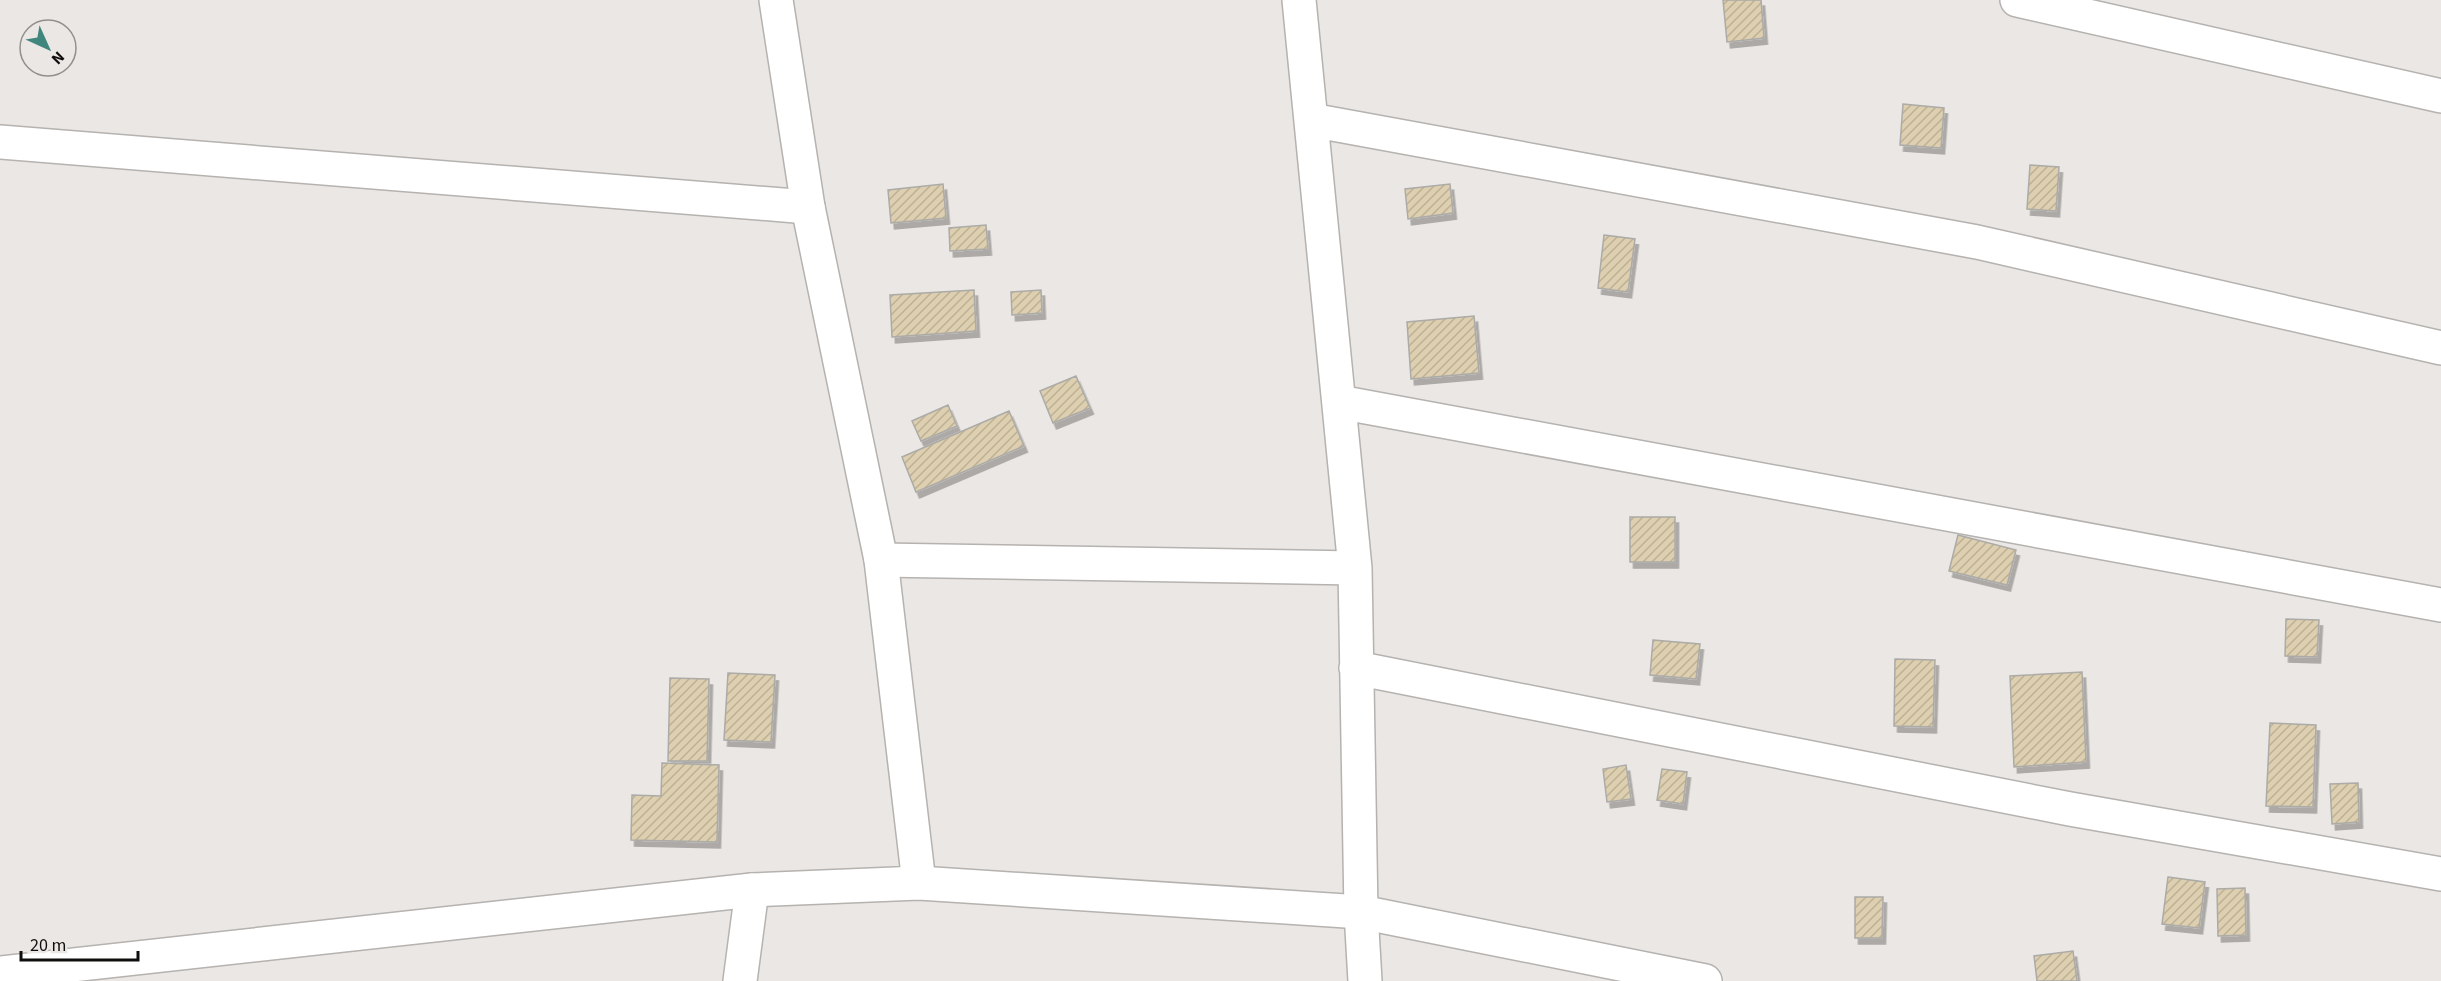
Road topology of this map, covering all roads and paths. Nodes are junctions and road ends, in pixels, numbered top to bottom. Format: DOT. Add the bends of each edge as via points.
graph roads {
  1 [pos="776,0"];
  2 [pos="1299,0"];
  3 [pos="2017,0"];
  4 [pos="2441,96"];
  5 [pos="1311,120"];
  6 [pos="0,142"];
  7 [pos="808,207"];
  8 [pos="2441,348"];
  9 [pos="1338,402"];
  10 [pos="880,560"];
  11 [pos="1355,568"];
  12 [pos="2441,605"];
  13 [pos="1356,668"];
  14 [pos="2441,874"];
  15 [pos="919,883"];
  16 [pos="752,890"];
  17 [pos="1361,912"];
  18 [pos="0,974"];
  19 [pos="740,981"];
  20 [pos="1365,981"];
  21 [pos="1705,981"];
  1 -- 7 [label="street"];
  2 -- 5 [label="street"];
  3 -- 4 [label="street"];
  5 -- 8 [label="street" via="1977,242"];
  5 -- 9 [label="street"];
  6 -- 7 [label="street"];
  7 -- 10 [label="street"];
  9 -- 11 [label="street"];
  9 -- 12 [label="street"];
  10 -- 11 [label="street"];
  10 -- 15 [label="street"];
  11 -- 13 [label="street"];
  13 -- 14 [label="street" via="2070,809"];
  13 -- 17 [label="street"];
  15 -- 16 [label="street"];
  15 -- 17 [label="street"];
  16 -- 18 [label="street"];
  16 -- 19 [label="street"];
  17 -- 20 [label="street"];
  17 -- 21 [label="street"];
}
